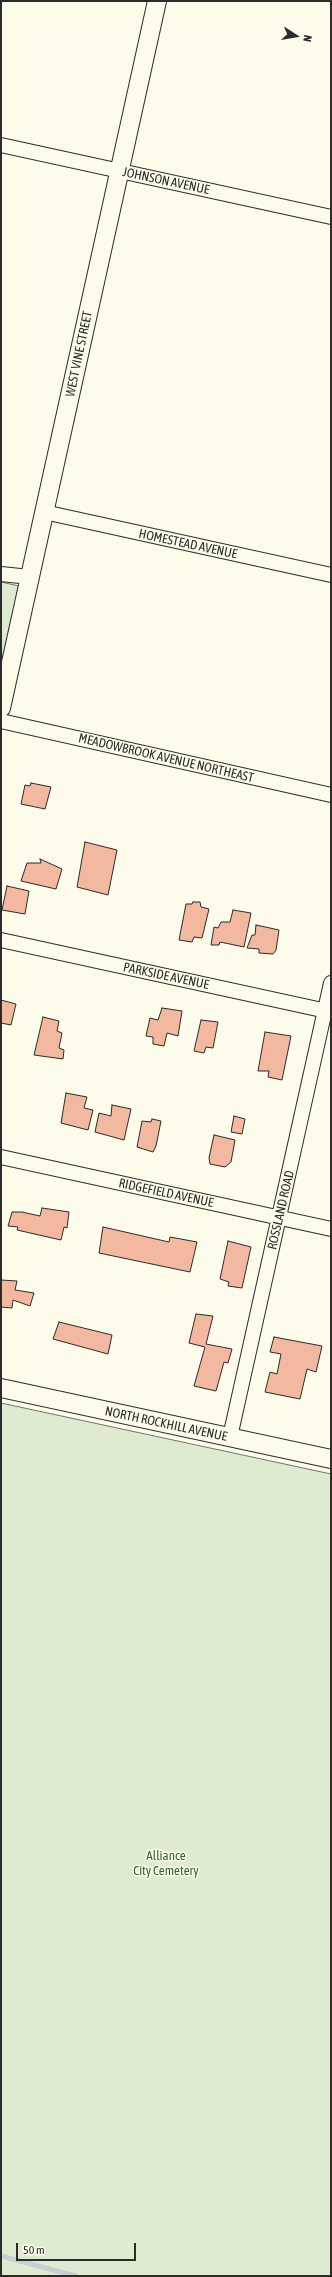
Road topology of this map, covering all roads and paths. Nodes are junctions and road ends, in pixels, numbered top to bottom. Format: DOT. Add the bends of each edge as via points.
graph roads {
  1 [pos="157,1"];
  2 [pos="1,145"];
  3 [pos="120,171"];
  4 [pos="331,218"];
  5 [pos="44,512"];
  6 [pos="1,574"];
  7 [pos="331,575"];
  8 [pos="30,577"];
  9 [pos="1,708"];
  10 [pos="1,720"];
  11 [pos="331,795"];
  12 [pos="1,940"];
  13 [pos="331,983"];
  14 [pos="328,1012"];
  15 [pos="1,1157"];
  16 [pos="279,1218"];
  17 [pos="331,1229"];
  18 [pos="1,1388"];
  19 [pos="230,1437"];
  20 [pos="331,1459"];
  1 -- 3 [label="street, WEST VINE STREET"];
  2 -- 3 [label="street, JOHNSON AVENUE"];
  3 -- 4 [label="street, JOHNSON AVENUE"];
  3 -- 5 [label="street, WEST VINE STREET"];
  5 -- 7 [label="street, HOMESTEAD AVENUE"];
  5 -- 8 [label="street, WEST VINE STREET"];
  6 -- 8 [label="street"];
  8 -- 9 [label="street, WEST VINE STREET"];
  10 -- 11 [label="street, MEADOWBROOK AVENUE NORTHEAST"];
  12 -- 14 [label="street, PARKSIDE AVENUE"];
  13 -- 14 [label="street, ROSSLAND ROAD"];
  14 -- 16 [label="street, ROSSLAND ROAD"];
  15 -- 16 [label="street, RIDGEFIELD AVENUE"];
  16 -- 17 [label="street, RIDGEFIELD AVENUE"];
  16 -- 19 [label="street, ROSSLAND ROAD"];
  18 -- 19 [label="street, NORTH ROCKHILL AVENUE"];
  19 -- 20 [label="street, NORTH ROCKHILL AVENUE"];
}
